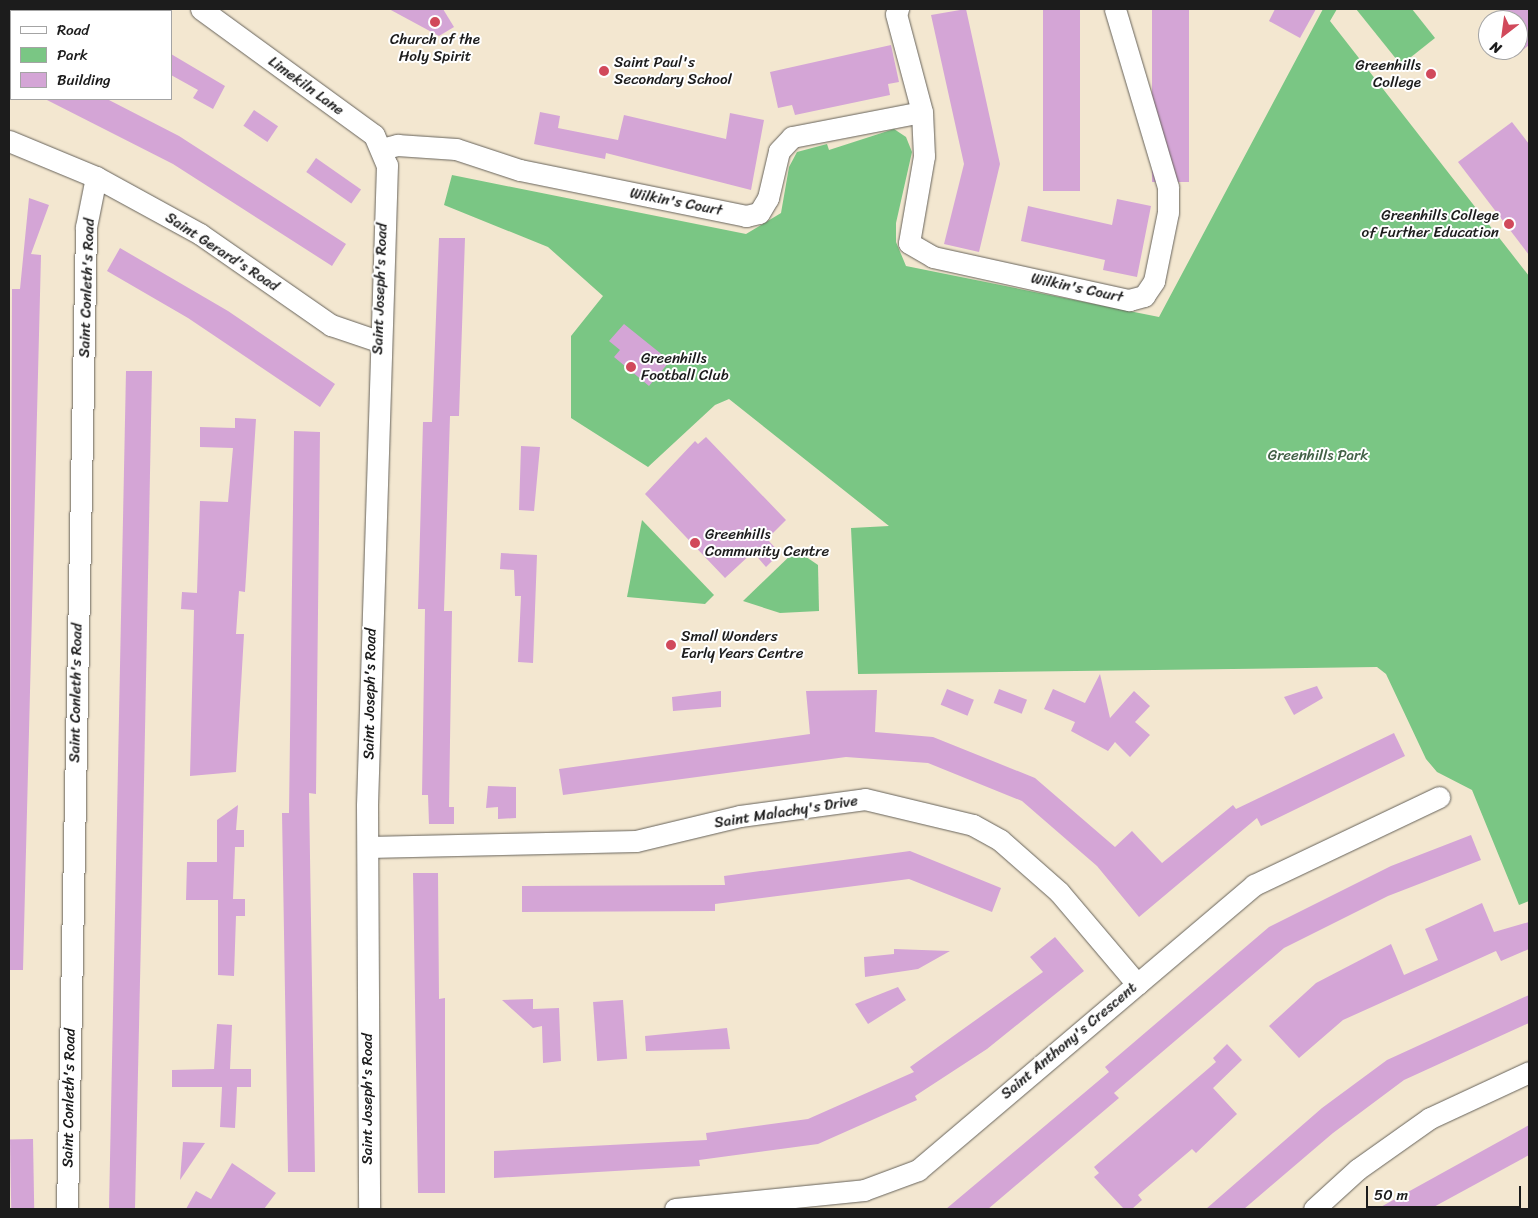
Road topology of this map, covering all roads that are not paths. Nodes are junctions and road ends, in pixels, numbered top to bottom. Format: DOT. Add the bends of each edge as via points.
graph roads {
  1 [pos="201,9"];
  2 [pos="898,9"];
  3 [pos="1115,9"];
  4 [pos="922,112"];
  5 [pos="9,142"];
  6 [pos="382,149"];
  7 [pos="96,178"];
  8 [pos="388,179"];
  9 [pos="378,341"];
  10 [pos="1439,797"];
  11 [pos="368,847"];
  12 [pos="1136,984"];
  13 [pos="1529,1072"];
  14 [pos="67,1209"];
  15 [pos="369,1209"];
  16 [pos="675,1209"];
  17 [pos="1314,1209"];
  1 -- 6 [label="street, Limekiln Lane" via="374,135"];
  2 -- 4 [label="street, Wilkin's Court"];
  3 -- 4 [label="street, Wilkin's Court" via="1168,187 1168,212 1154,281 1144,296 1129,300 934,257 909,243 924,156"];
  4 -- 6 [label="street, Wilkin's Court" via="792,137 779,151 768,198 759,214 746,216 520,170 456,149 397,145"];
  5 -- 7 [label="street, Saint Gerard's Road"];
  6 -- 8 [label="street, Limekiln Lane"];
  7 -- 9 [label="street, Saint Gerard's Road" via="200,234 330,324"];
  7 -- 14 [label="street, Saint Conleth's Road" via="86,227"];
  8 -- 9 [label="street, Saint Joseph's Road"];
  9 -- 11 [label="street, Saint Joseph's Road"];
  10 -- 12 [label="street, Saint Anthony's Crescent" via="1254,885"];
  11 -- 12 [label="street, Saint Malachy's Drive" via="636,842 740,816 864,799 973,825 1000,840 1059,892"];
  11 -- 15 [label="street, Saint Joseph's Road"];
  12 -- 16 [label="street, Saint Anthony's Crescent" via="918,1170 864,1190"];
  13 -- 17 [label="street" via="1430,1118 1358,1169"];
}
